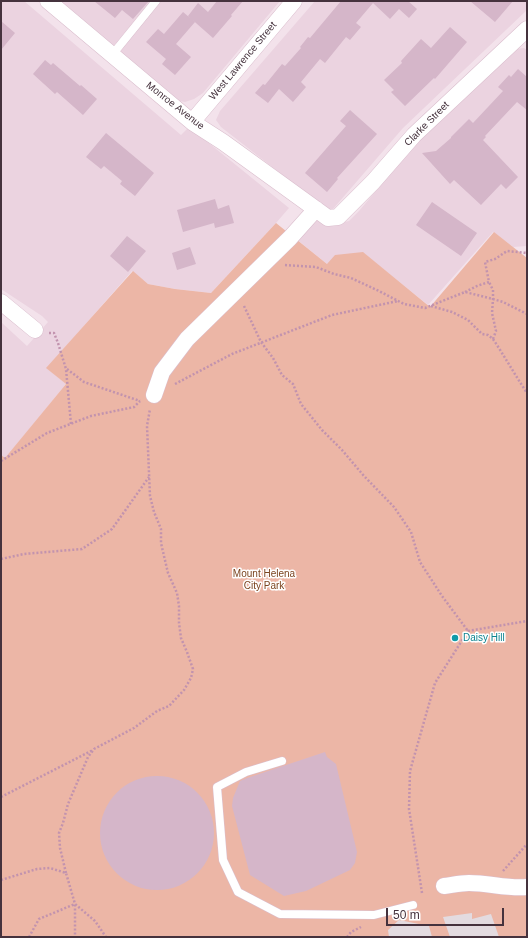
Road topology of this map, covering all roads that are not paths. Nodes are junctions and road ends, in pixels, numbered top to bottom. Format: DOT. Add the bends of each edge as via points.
graph roads {
  1 [pos="48,1"];
  2 [pos="156,1"];
  3 [pos="294,1"];
  4 [pos="527,29"];
  5 [pos="112,55"];
  6 [pos="192,122"];
  7 [pos="322,214"];
  8 [pos="1,302"];
  9 [pos="34,330"];
  10 [pos="146,401"];
  11 [pos="282,761"];
  12 [pos="444,886"];
  13 [pos="527,887"];
  14 [pos="413,905"];
  1 -- 5 [label="street, Monroe Avenue"];
  2 -- 5 [label="lane"];
  3 -- 6 [label="street, West Lawrence Street"];
  4 -- 7 [label="street, Clarke Street" via="414,135 338,217"];
  5 -- 6 [label="street, Monroe Avenue"];
  6 -- 7 [label="street, Monroe Avenue"];
  7 -- 10 [label="street" via="290,238 187,339 162,372"];
  8 -- 9 [label="street"];
  11 -- 14 [label="lane" via="246,772 217,787 223,860 238,892 280,914 374,915"];
  12 -- 13 [label="street" via="469,883"];
}
